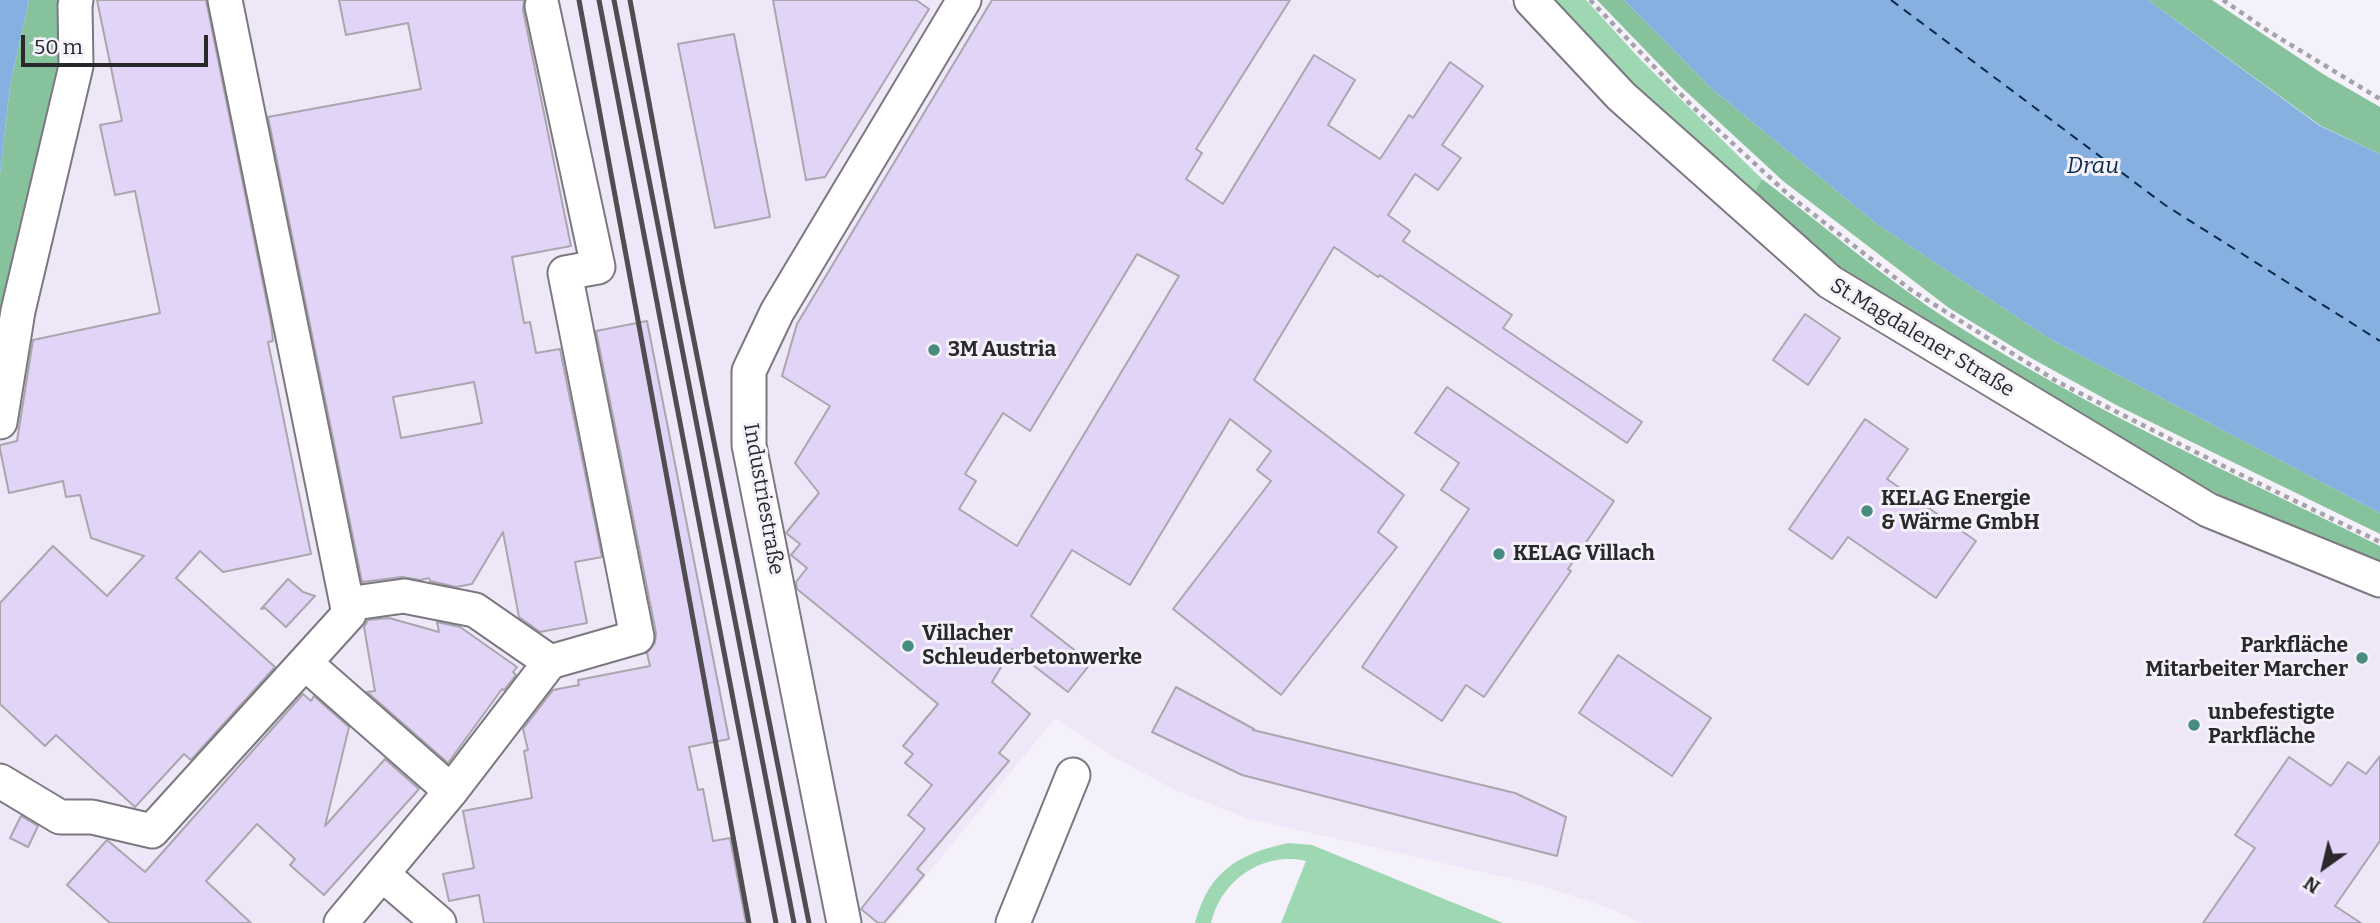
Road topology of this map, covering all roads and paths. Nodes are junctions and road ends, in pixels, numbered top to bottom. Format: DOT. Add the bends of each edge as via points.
graph roads {
  1 [pos="76,0"];
  2 [pos="225,0"];
  3 [pos="964,0"];
  4 [pos="1531,0"];
  5 [pos="1590,0"];
  6 [pos="2223,0"];
  7 [pos="542,6"];
  8 [pos="2380,99"];
  9 [pos="0,422"];
  10 [pos="2380,542"];
  11 [pos="2380,580"];
  12 [pos="348,604"];
  13 [pos="550,662"];
  14 [pos="305,663"];
  15 [pos="1073,775"];
  16 [pos="0,781"];
  17 [pos="451,791"];
  18 [pos="382,874"];
  19 [pos="341,923"];
  20 [pos="439,923"];
  21 [pos="844,923"];
  22 [pos="1013,923"];
  1 -- 9 [label="street" via="76,66 19,311"];
  2 -- 12 [label="street"];
  3 -- 21 [label="street, Industriestraße" via="777,312 749,371 750,445"];
  4 -- 11 [label="street, St.Magdalener Straße" via="1621,96 1829,282 2208,510"];
  5 -- 10 [label="path" via="1693,107 1790,197 1911,290 2058,382"];
  6 -- 8 [label="path"];
  7 -- 13 [label="street" via="598,267 565,274 637,637"];
  12 -- 13 [label="street" via="404,596 475,610"];
  12 -- 14 [label="street" via="349,614"];
  13 -- 17 [label="street"];
  14 -- 16 [label="street" via="152,831 92,817 60,817"];
  14 -- 17 [label="street"];
  15 -- 22 [label="street"];
  17 -- 18 [label="street"];
  18 -- 19 [label="street"];
  18 -- 20 [label="street"];
}
